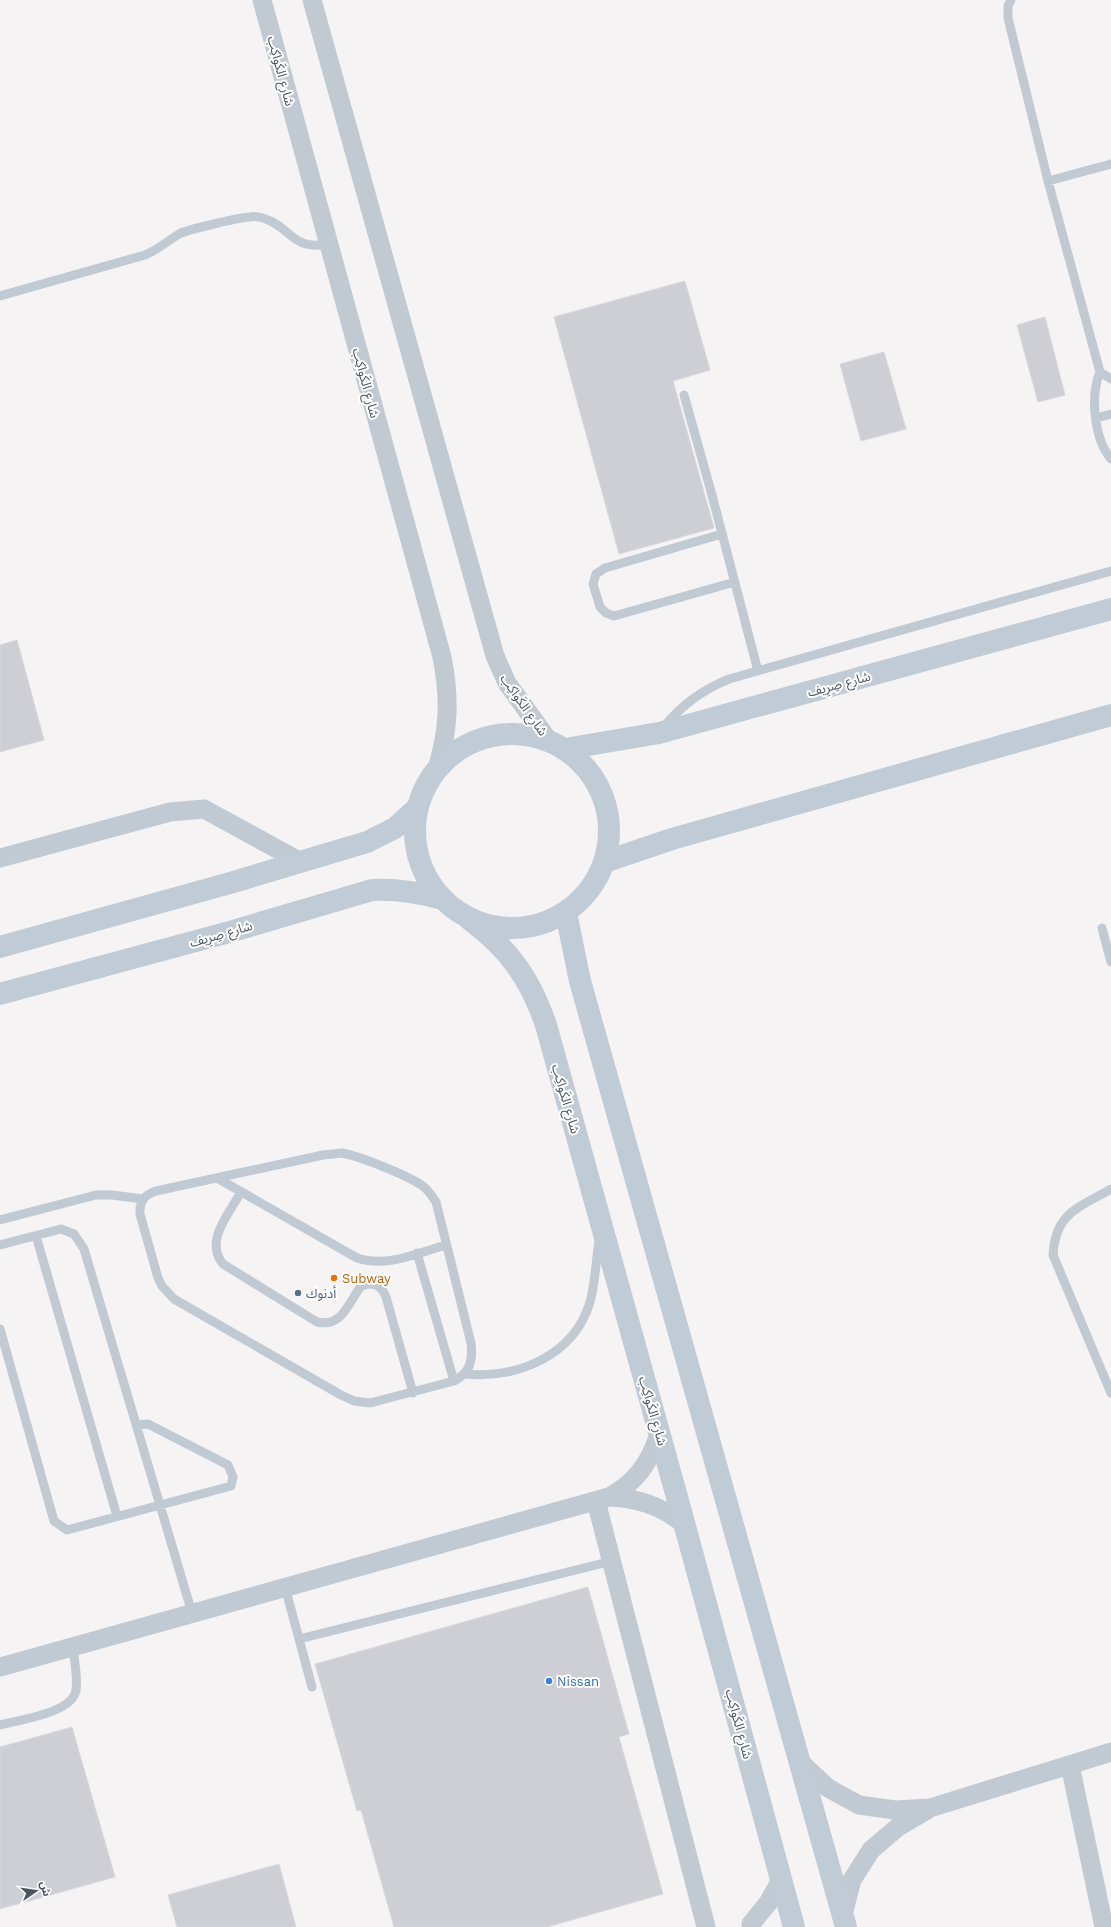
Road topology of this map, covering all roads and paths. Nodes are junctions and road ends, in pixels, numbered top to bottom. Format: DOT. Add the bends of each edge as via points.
graph roads {
  1 [pos="262,0"];
  2 [pos="312,0"];
  3 [pos="1011,0"];
  4 [pos="1111,164"];
  5 [pos="1048,181"];
  6 [pos="328,244"];
  7 [pos="0,296"];
  8 [pos="1100,372"];
  9 [pos="1111,379"];
  10 [pos="684,394"];
  11 [pos="1111,414"];
  12 [pos="1096,418"];
  13 [pos="1110,455"];
  14 [pos="722,534"];
  15 [pos="1111,571"];
  16 [pos="735,582"];
  17 [pos="1111,609"];
  18 [pos="758,671"];
  19 [pos="1111,715"];
  20 [pos="659,732"];
  21 [pos="557,745"];
  22 [pos="437,769"];
  23 [pos="418,807"];
  24 [pos="0,858"];
  25 [pos="301,862"];
  26 [pos="604,862"];
  27 [pos="442,899"];
  28 [pos="566,913"];
  29 [pos="469,919"];
  30 [pos="1102,928"];
  31 [pos="0,947"];
  32 [pos="1111,962"];
  33 [pos="0,994"];
  34 [pos="217,1178"];
  35 [pos="1111,1189"];
  36 [pos="241,1192"];
  37 [pos="143,1199"];
  38 [pos="0,1220"];
  39 [pos="602,1226"];
  40 [pos="36,1236"];
  41 [pos="0,1245"];
  42 [pos="446,1245"];
  43 [pos="417,1253"];
  44 [pos="0,1329"];
  45 [pos="465,1374"];
  46 [pos="454,1382"];
  47 [pos="413,1393"];
  48 [pos="1111,1393"];
  49 [pos="136,1424"];
  50 [pos="659,1434"];
  51 [pos="602,1499"];
  52 [pos="160,1505"];
  53 [pos="117,1516"];
  54 [pos="684,1524"];
  55 [pos="612,1561"];
  56 [pos="285,1587"];
  57 [pos="192,1613"];
  58 [pos="299,1639"];
  59 [pos="73,1646"];
  60 [pos="0,1667"];
  61 [pos="312,1687"];
  62 [pos="0,1725"];
  63 [pos="1111,1752"];
  64 [pos="802,1764"];
  65 [pos="1070,1765"];
  66 [pos="930,1808"];
  67 [pos="781,1880"];
  68 [pos="844,1920"];
  69 [pos="753,1926"];
  70 [pos="706,1927"];
  71 [pos="794,1927"];
  72 [pos="1104,1927"];
  1 -- 6 [label="street, شارع الكَواكِب"];
  2 -- 21 [label="street, شارع الكَواكِب" via="495,656 507,683"];
  3 -- 5 [label="lane" via="1008,18"];
  4 -- 5 [label="lane"];
  5 -- 8 [label="lane"];
  6 -- 7 [label="lane" via="306,245 295,240 272,222 251,216 179,234 145,255"];
  6 -- 22 [label="street, شارع الكَواكِب" via="442,657 448,710"];
  8 -- 9 [label="lane"];
  8 -- 12 [label="lane" via="1094,390"];
  10 -- 14 [label="lane"];
  11 -- 12 [label="lane"];
  12 -- 13 [label="lane" via="1103,446"];
  14 -- 16 [label="lane"];
  14 -- 16 [label="lane" via="605,568 596,574 593,584 600,607 614,616"];
  15 -- 18 [label="lane"];
  16 -- 18 [label="lane"];
  17 -- 20 [label="main road, شارع صِرِيف"];
  18 -- 20 [label="lane" via="729,679 697,695 670,718"];
  19 -- 26 [label="main road" via="672,839"];
  20 -- 21 [label="main road, شارع صِرِيف"];
  21 -- 22 [label="main road" via="529,735 488,737 469,744"];
  21 -- 26 [label="main road" via="584,766 599,787 607,811 609,837"];
  22 -- 23 [label="main road" via="425,787"];
  23 -- 25 [label="main road" via="381,836"];
  23 -- 27 [label="main road" via="416,847 421,866 430,884"];
  24 -- 25 [label="street" via="170,812 204,809"];
  25 -- 31 [label="main road"];
  26 -- 28 [label="main road" via="596,882"];
  27 -- 29 [label="main road"];
  27 -- 33 [label="main road, شارع صِرِيف" via="420,892 372,890 233,931"];
  28 -- 29 [label="main road" via="543,924 518,929 493,927"];
  28 -- 64 [label="main road" via="580,981"];
  29 -- 39 [label="main road, شارع الكَواكِب" via="509,954 525,976 537,1000"];
  30 -- 32 [label="lane"];
  34 -- 36 [label="lane"];
  34 -- 37 [label="lane" via="156,1191"];
  34 -- 42 [label="lane" via="323,1155 352,1155 426,1188 436,1202"];
  35 -- 48 [label="lane" via="1074,1210 1061,1222 1054,1238 1053,1255"];
  36 -- 43 [label="lane" via="365,1261 384,1262"];
  36 -- 47 [label="lane" via="215,1238 216,1254 223,1264 323,1324 341,1317 361,1286 379,1286 386,1296"];
  37 -- 38 [label="lane" via="96,1195"];
  37 -- 47 [label="lane" via="140,1214 154,1270 162,1286 174,1300 354,1401 377,1402"];
  39 -- 45 [label="lane" via="590,1301 583,1320 571,1338 556,1352 518,1369 493,1374"];
  39 -- 50 [label="main road, شارع الكَواكِب"];
  40 -- 41 [label="lane"];
  40 -- 49 [label="lane" via="61,1229 74,1234 84,1250"];
  40 -- 53 [label="lane"];
  42 -- 43 [label="lane"];
  42 -- 45 [label="lane" via="471,1343 471,1363"];
  43 -- 46 [label="lane"];
  44 -- 53 [label="lane" via="54,1521 67,1530"];
  45 -- 46 [label="lane"];
  46 -- 47 [label="lane"];
  49 -- 52 [label="lane"];
  49 -- 52 [label="lane" via="148,1424 228,1465 233,1477 231,1486"];
  50 -- 51 [label="street" via="642,1472 632,1482"];
  50 -- 54 [label="main road, شارع الكَواكِب"];
  51 -- 54 [label="street" via="636,1500 674,1516"];
  51 -- 55 [label="street"];
  51 -- 56 [label="street"];
  52 -- 53 [label="lane"];
  52 -- 57 [label="lane"];
  54 -- 67 [label="main road, شارع الكَواكِب"];
  55 -- 58 [label="lane"];
  55 -- 70 [label="street"];
  56 -- 57 [label="street"];
  56 -- 58 [label="lane"];
  57 -- 59 [label="street"];
  58 -- 61 [label="lane"];
  59 -- 60 [label="street"];
  59 -- 62 [label="lane" via="76,1691 71,1701 59,1710"];
  63 -- 65 [label="street"];
  64 -- 66 [label="street" via="828,1788 859,1805 895,1810"];
  64 -- 68 [label="main road"];
  65 -- 66 [label="street"];
  65 -- 72 [label="street"];
  66 -- 68 [label="street" via="898,1827 871,1850 852,1880"];
  67 -- 69 [label="street"];
  67 -- 71 [label="main road, شارع الكَواكِب"];
}
